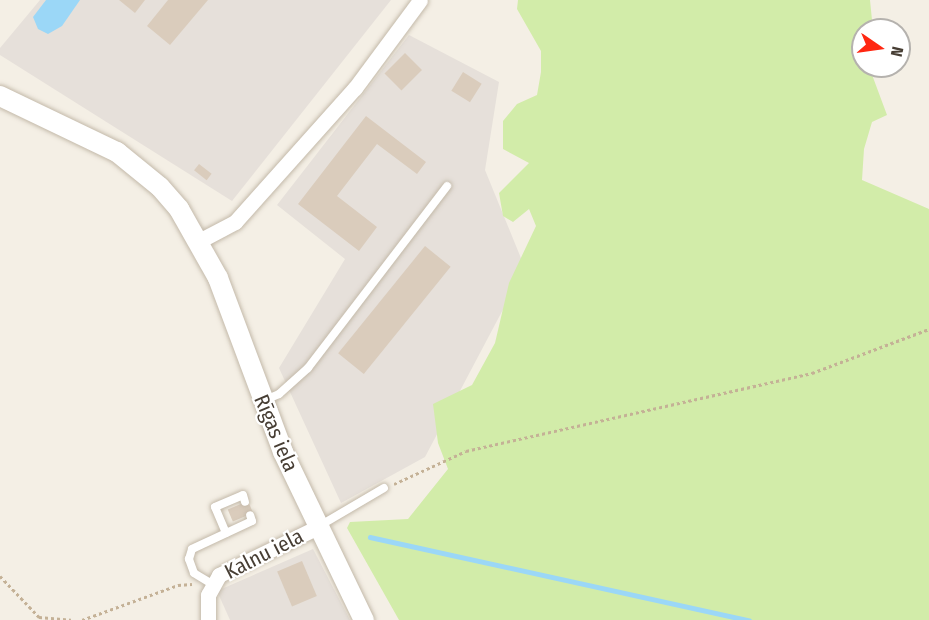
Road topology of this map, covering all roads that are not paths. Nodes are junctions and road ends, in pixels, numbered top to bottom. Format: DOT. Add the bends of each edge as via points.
graph roads {
  1 [pos="420,0"];
  2 [pos="0,96"];
  3 [pos="447,186"];
  4 [pos="199,241"];
  5 [pos="262,401"];
  6 [pos="384,488"];
  7 [pos="245,502"];
  8 [pos="250,515"];
  9 [pos="318,527"];
  10 [pos="226,534"];
  11 [pos="212,584"];
  12 [pos="208,620"];
  13 [pos="364,620"];
  1 -- 4 [label="street" via="355,88 235,222"];
  2 -- 4 [label="street, Rīgas iela" via="81,132 139,167 172,201"];
  3 -- 5 [label="lane" via="308,368 279,394"];
  4 -- 5 [label="street, Rīgas iela" via="218,278"];
  5 -- 9 [label="street, Rīgas iela"];
  6 -- 9 [label="lane"];
  7 -- 10 [label="lane" via="243,495 215,507"];
  8 -- 10 [label="lane" via="252,521"];
  9 -- 11 [label="street, Kalnu iela" via="244,560"];
  9 -- 13 [label="street, Rīgas iela"];
  10 -- 11 [label="lane" via="192,549 189,558 194,573"];
  11 -- 12 [label="street, Kalnu iela"];
}
